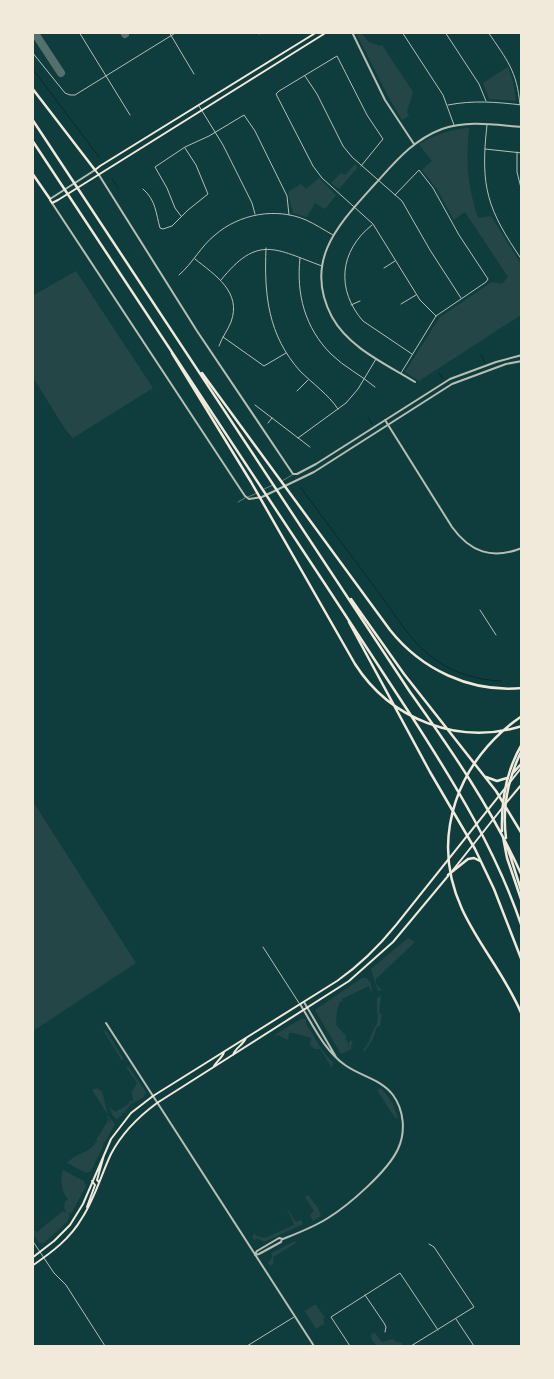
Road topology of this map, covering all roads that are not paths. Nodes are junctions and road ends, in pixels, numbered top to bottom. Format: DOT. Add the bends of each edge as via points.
graph roads {
  1 [pos="79,32"];
  2 [pos="169,32"];
  3 [pos="177,32"];
  4 [pos="317,32"];
  5 [pos="327,32"];
  6 [pos="352,32"];
  7 [pos="402,32"];
  8 [pos="445,32"];
  9 [pos="488,32"];
  10 [pos="171,36"];
  11 [pos="32,52"];
  12 [pos="194,74"];
  13 [pos="305,75"];
  14 [pos="107,76"];
  15 [pos="32,88"];
  16 [pos="486,101"];
  17 [pos="447,105"];
  18 [pos="521,105"];
  19 [pos="199,106"];
  20 [pos="202,110"];
  21 [pos="130,114"];
  22 [pos="32,118"];
  23 [pos="487,124"];
  24 [pos="454,126"];
  25 [pos="522,128"];
  26 [pos="216,132"];
  27 [pos="32,140"];
  28 [pos="414,144"];
  29 [pos="184,147"];
  30 [pos="484,149"];
  31 [pos="517,152"];
  32 [pos="522,153"];
  33 [pos="361,166"];
  34 [pos="95,170"];
  35 [pos="32,173"];
  36 [pos="98,175"];
  37 [pos="378,180"];
  38 [pos="143,189"];
  39 [pos="522,192"];
  40 [pos="396,195"];
  41 [pos="50,199"];
  42 [pos="52,203"];
  43 [pos="354,208"];
  44 [pos="255,215"];
  45 [pos="289,215"];
  46 [pos="181,216"];
  47 [pos="373,224"];
  48 [pos="333,235"];
  49 [pos="266,248"];
  50 [pos="194,258"];
  51 [pos="300,258"];
  52 [pos="396,260"];
  53 [pos="522,260"];
  54 [pos="322,266"];
  55 [pos="384,268"];
  56 [pos="179,275"];
  57 [pos="221,280"];
  58 [pos="416,294"];
  59 [pos="461,298"];
  60 [pos="360,301"];
  61 [pos="401,304"];
  62 [pos="351,305"];
  63 [pos="436,316"];
  64 [pos="158,331"];
  65 [pos="222,336"];
  66 [pos="219,346"];
  67 [pos="286,352"];
  68 [pos="412,354"];
  69 [pos="522,355"];
  70 [pos="190,358"];
  71 [pos="376,359"];
  72 [pos="522,361"];
  73 [pos="400,373"];
  74 [pos="364,378"];
  75 [pos="308,379"];
  76 [pos="415,382"];
  77 [pos="374,387"];
  78 [pos="297,390"];
  79 [pos="255,405"];
  80 [pos="338,409"];
  81 [pos="272,418"];
  82 [pos="385,420"];
  83 [pos="268,424"];
  84 [pos="387,424"];
  85 [pos="298,438"];
  86 [pos="310,447"];
  87 [pos="293,474"];
  88 [pos="282,481"];
  89 [pos="292,482"];
  90 [pos="274,485"];
  91 [pos="246,498"];
  92 [pos="238,502"];
  93 [pos="522,548"];
  94 [pos="340,584"];
  95 [pos="341,607"];
  96 [pos="480,610"];
  97 [pos="496,635"];
  98 [pos="522,688"];
  99 [pos="522,716"];
  100 [pos="522,726"];
  101 [pos="522,744"];
  102 [pos="522,750"];
  103 [pos="522,763"];
  104 [pos="522,767"];
  105 [pos="484,776"];
  106 [pos="522,784"];
  107 [pos="499,796"];
  108 [pos="504,805"];
  109 [pos="522,834"];
  110 [pos="467,835"];
  111 [pos="473,845"];
  112 [pos="482,864"];
  113 [pos="448,875"];
  114 [pos="522,876"];
  115 [pos="522,892"];
  116 [pos="522,902"];
  117 [pos="522,927"];
  118 [pos="263,947"];
  119 [pos="522,962"];
  120 [pos="298,999"];
  121 [pos="304,1002"];
  122 [pos="300,1004"];
  123 [pos="308,1008"];
  124 [pos="304,1011"];
  125 [pos="522,1015"];
  126 [pos="106,1023"];
  127 [pos="246,1038"];
  128 [pos="224,1051"];
  129 [pos="233,1055"];
  130 [pos="336,1057"];
  131 [pos="213,1068"];
  132 [pos="153,1096"];
  133 [pos="157,1103"];
  134 [pos="105,1150"];
  135 [pos="92,1181"];
  136 [pos="100,1182"];
  137 [pos="87,1211"];
  138 [pos="32,1240"];
  139 [pos="429,1244"];
  140 [pos="40,1253"];
  141 [pos="254,1255"];
  142 [pos="32,1258"];
  143 [pos="44,1258"];
  144 [pos="32,1266"];
  145 [pos="365,1294"];
  146 [pos="295,1316"];
  147 [pos="456,1318"];
  148 [pos="438,1330"];
  149 [pos="385,1332"];
  150 [pos="105,1346"];
  151 [pos="247,1346"];
  152 [pos="314,1346"];
  153 [pos="350,1346"];
  154 [pos="411,1346"];
  155 [pos="474,1346"];
  1 -- 14 [label="street"];
  2 -- 10 [label="street"];
  3 -- 10 [label="street"];
  4 -- 19 [label="main road"];
  5 -- 20 [label="main road"];
  6 -- 28 [label="street" via="385,100"];
  7 -- 17 [label="street"];
  8 -- 16 [label="street" via="480,84"];
  9 -- 18 [label="street" via="512,68"];
  10 -- 12 [label="street"];
  10 -- 14 [label="street"];
  11 -- 14 [label="street" via="72,96"];
  13 -- 33 [label="street" via="343,146"];
  13 -- 33 [label="street" via="338,56 383,140"];
  13 -- 43 [label="street" via="276,94 277,98 313,166"];
  14 -- 21 [label="street"];
  15 -- 34 [label="highway"];
  16 -- 17 [label="street"];
  16 -- 18 [label="street"];
  17 -- 24 [label="street"];
  19 -- 20 [label="street"];
  19 -- 34 [label="main road"];
  20 -- 26 [label="street"];
  20 -- 36 [label="main road"];
  22 -- 70 [label="highway"];
  23 -- 24 [label="street"];
  23 -- 25 [label="street"];
  23 -- 30 [label="street"];
  24 -- 28 [label="street"];
  26 -- 29 [label="street"];
  26 -- 44 [label="street"];
  26 -- 45 [label="street" via="244,115 286,196"];
  27 -- 64 [label="highway"];
  28 -- 37 [label="street"];
  29 -- 46 [label="street" via="196,165 208,194"];
  29 -- 46 [label="street" via="155,167"];
  30 -- 31 [label="street"];
  30 -- 53 [label="street" via="490,204 504,234"];
  31 -- 32 [label="street"];
  31 -- 39 [label="street"];
  33 -- 37 [label="street"];
  34 -- 36 [label="main road"];
  34 -- 41 [label="street"];
  35 -- 41 [label="highway"];
  36 -- 42 [label="main road"];
  36 -- 87 [label="street" via="201,338"];
  37 -- 40 [label="street"];
  37 -- 43 [label="street"];
  38 -- 46 [label="street" via="153,201 160,228 172,226"];
  40 -- 59 [label="street"];
  40 -- 59 [label="street" via="419,170 434,188 488,279"];
  41 -- 42 [label="main road"];
  42 -- 91 [label="street"];
  43 -- 47 [label="street"];
  43 -- 48 [label="street"];
  44 -- 45 [label="street"];
  44 -- 50 [label="street" via="224,228"];
  45 -- 48 [label="street" via="304,219"];
  47 -- 52 [label="street"];
  47 -- 62 [label="street" via="354,245 345,267 344,279"];
  48 -- 54 [label="street"];
  49 -- 51 [label="street"];
  49 -- 57 [label="street" via="243,257"];
  49 -- 67 [label="street" via="264,275 268,308"];
  50 -- 56 [label="street"];
  50 -- 57 [label="street"];
  51 -- 54 [label="street"];
  51 -- 74 [label="street" via="299,290 308,321 331,354"];
  52 -- 55 [label="street"];
  52 -- 58 [label="street"];
  54 -- 71 [label="street" via="323,292 333,319 349,340"];
  57 -- 65 [label="street" via="234,302 230,324"];
  58 -- 61 [label="street"];
  58 -- 63 [label="street"];
  59 -- 63 [label="street"];
  60 -- 62 [label="street"];
  62 -- 68 [label="street" via="370,327"];
  63 -- 68 [label="street"];
  64 -- 95 [label="highway"];
  64 -- 100 [label="highway" via="242,466 364,678 386,700 425,723 465,732 498,732"];
  65 -- 66 [label="street"];
  65 -- 67 [label="street" via="264,366"];
  67 -- 75 [label="street"];
  68 -- 73 [label="street"];
  69 -- 82 [label="street" via="459,375"];
  70 -- 94 [label="highway"];
  70 -- 98 [label="highway" via="403,645 428,665 455,679 482,686"];
  71 -- 73 [label="street"];
  71 -- 74 [label="street"];
  72 -- 84 [label="street" via="452,384"];
  73 -- 76 [label="street"];
  74 -- 77 [label="street"];
  74 -- 80 [label="street" via="352,397"];
  75 -- 78 [label="street"];
  75 -- 80 [label="street"];
  79 -- 81 [label="street"];
  80 -- 85 [label="street"];
  81 -- 83 [label="street"];
  81 -- 85 [label="street"];
  82 -- 84 [label="street"];
  82 -- 87 [label="street" via="316,464"];
  84 -- 89 [label="street" via="319,469"];
  84 -- 93 [label="street" via="461,539 486,552 507,553"];
  85 -- 86 [label="street"];
  87 -- 88 [label="lane"];
  87 -- 89 [label="street"];
  89 -- 91 [label="street" via="254,499"];
  90 -- 91 [label="lane"];
  91 -- 92 [label="lane"];
  94 -- 105 [label="highway" via="404,674"];
  94 -- 114 [label="highway" via="475,786"];
  95 -- 110 [label="highway"];
  95 -- 117 [label="highway" via="474,817 501,872"];
  96 -- 97 [label="street"];
  99 -- 125 [label="highway" via="484,748 471,767 457,796 449,846 457,896 468,921 506,980"];
  101 -- 116 [label="highway" via="506,783 502,816 505,850"];
  102 -- 115 [label="highway" via="508,788 504,814 508,849"];
  103 -- 105 [label="highway" via="503,780"];
  104 -- 107 [label="main road"];
  105 -- 107 [label="highway"];
  106 -- 108 [label="main road"];
  107 -- 108 [label="highway"];
  107 -- 110 [label="main road"];
  108 -- 109 [label="highway"];
  108 -- 111 [label="main road"];
  110 -- 111 [label="highway"];
  110 -- 121 [label="main road" via="373,952"];
  111 -- 112 [label="highway"];
  111 -- 113 [label="main road"];
  112 -- 113 [label="highway" via="477,858 468,858"];
  112 -- 119 [label="highway"];
  113 -- 123 [label="main road" via="387,949 349,981"];
  118 -- 120 [label="street"];
  120 -- 121 [label="street"];
  120 -- 122 [label="street"];
  121 -- 122 [label="main road"];
  121 -- 123 [label="street"];
  122 -- 124 [label="street"];
  122 -- 127 [label="main road"];
  123 -- 124 [label="main road"];
  123 -- 130 [label="street"];
  124 -- 129 [label="main road"];
  124 -- 130 [label="street"];
  126 -- 132 [label="street"];
  127 -- 128 [label="main road"];
  127 -- 129 [label="main road"];
  128 -- 131 [label="main road"];
  128 -- 132 [label="main road"];
  129 -- 131 [label="main road"];
  130 -- 141 [label="street" via="348,1068 377,1081 392,1094 403,1122 398,1150 352,1200 319,1223"];
  131 -- 133 [label="main road"];
  132 -- 133 [label="street"];
  132 -- 134 [label="main road" via="124,1122"];
  133 -- 136 [label="main road" via="122,1136"];
  133 -- 141 [label="street"];
  134 -- 135 [label="main road"];
  134 -- 136 [label="main road" via="97,1180"];
  135 -- 137 [label="main road" via="94,1185"];
  135 -- 140 [label="main road" via="70,1225"];
  136 -- 137 [label="main road"];
  137 -- 143 [label="main road" via="67,1239"];
  138 -- 140 [label="street"];
  139 -- 147 [label="street" via="474,1307"];
  140 -- 142 [label="main road"];
  140 -- 143 [label="street"];
  141 -- 146 [label="street"];
  143 -- 144 [label="main road"];
  143 -- 150 [label="street" via="66,1284"];
  145 -- 148 [label="street" via="400,1273"];
  145 -- 149 [label="street" via="384,1323"];
  145 -- 153 [label="street" via="331,1317"];
  146 -- 151 [label="street"];
  146 -- 152 [label="street"];
  147 -- 148 [label="street"];
  147 -- 155 [label="street"];
  148 -- 154 [label="street"];
}
